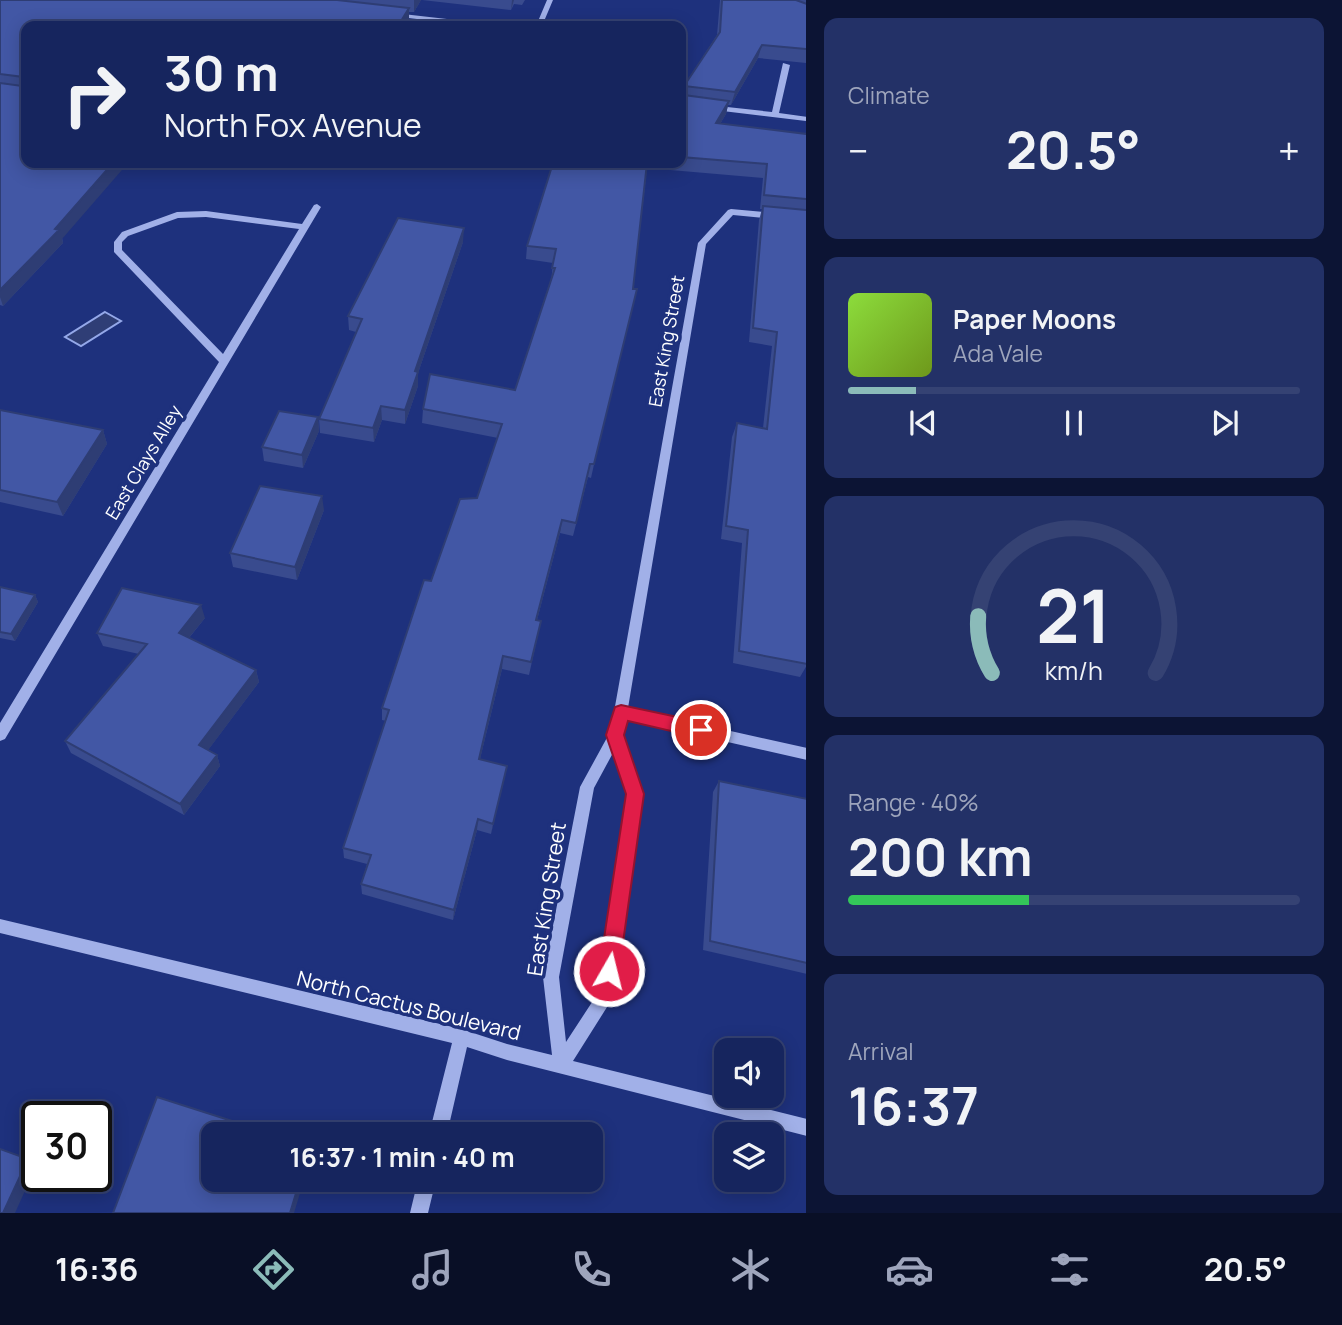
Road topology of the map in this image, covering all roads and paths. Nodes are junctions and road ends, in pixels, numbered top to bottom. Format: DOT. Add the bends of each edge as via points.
graph roads {
  1 [pos="550,0"];
  2 [pos="381,13"];
  3 [pos="449,21"];
  4 [pos="541,21"];
  5 [pos="786,65"];
  6 [pos="686,105"];
  7 [pos="775,116"];
  8 [pos="806,119"];
  9 [pos="317,207"];
  10 [pos="731,212"];
  11 [pos="806,219"];
  12 [pos="304,228"];
  13 [pos="224,361"];
  14 [pos="621,712"];
  15 [pos="0,735"];
  16 [pos="615,735"];
  17 [pos="806,754"];
  18 [pos="0,926"];
  19 [pos="461,1037"];
  20 [pos="561,1065"];
  21 [pos="441,1122"];
  22 [pos="806,1128"];
  23 [pos="424,1192"];
  24 [pos="419,1213"];
  1 -- 4 [label="street"];
  2 -- 3 [label="street"];
  5 -- 7 [label="street"];
  6 -- 7 [label="street"];
  7 -- 8 [label="street"];
  9 -- 12 [label="street, East Clays Alley"];
  10 -- 11 [label="street"];
  10 -- 14 [label="street, East King Street" via="702,243"];
  12 -- 13 [label="street, East Clays Alley"];
  12 -- 13 [label="street" via="206,214 177,215 125,234 118,242 117,250"];
  13 -- 15 [label="street, East Clays Alley"];
  14 -- 16 [label="street, East King Street"];
  14 -- 17 [label="street"];
  16 -- 20 [label="street, East King Street" via="587,787 551,977"];
  16 -- 20 [label="street" via="635,794 606,996"];
  18 -- 19 [label="street, North Cactus Boulevard"];
  19 -- 20 [label="street, North Cactus Boulevard"];
  19 -- 21 [label="street"];
  20 -- 22 [label="street, North Cactus Boulevard"];
  23 -- 24 [label="street"];
}
